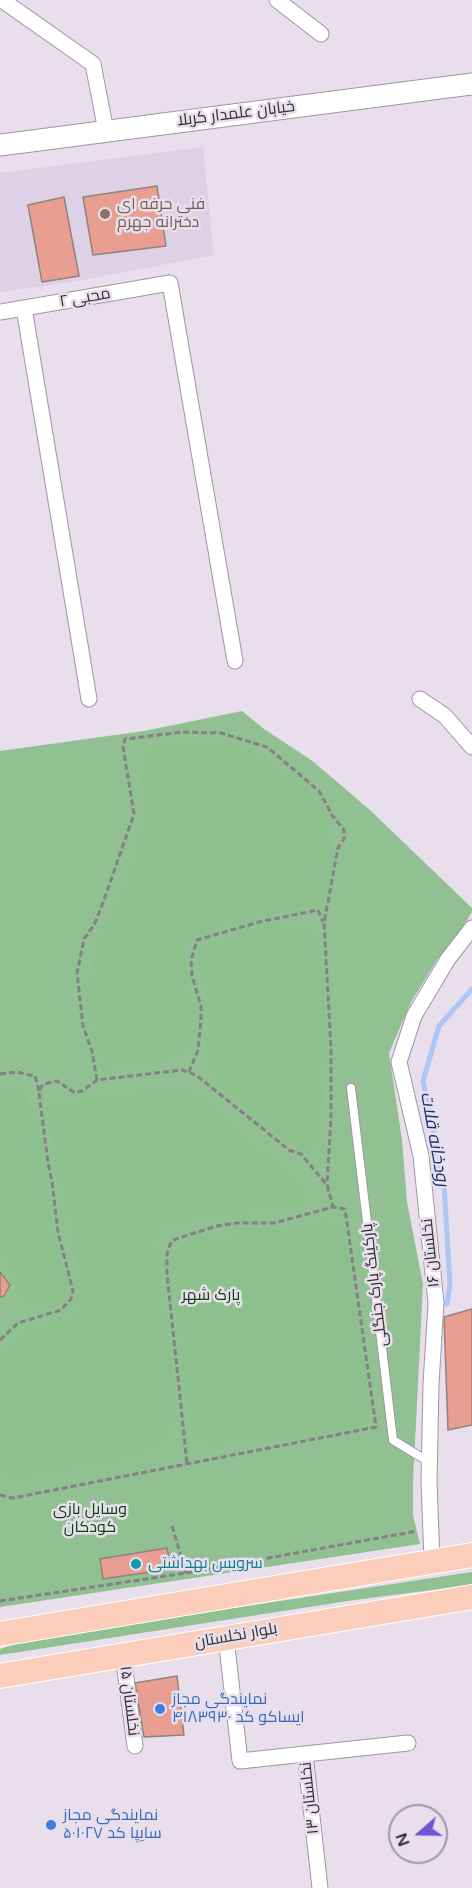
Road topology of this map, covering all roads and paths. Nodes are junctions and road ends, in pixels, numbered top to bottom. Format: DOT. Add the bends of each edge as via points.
graph roads {
  1 [pos="2,0"];
  2 [pos="277,0"];
  3 [pos="24,6"];
  4 [pos="321,33"];
  5 [pos="472,84"];
  6 [pos="106,131"];
  7 [pos="0,145"];
  8 [pos="24,308"];
  9 [pos="0,312"];
  10 [pos="235,661"];
  11 [pos="89,699"];
  12 [pos="420,699"];
  13 [pos="472,747"];
  14 [pos="324,923"];
  15 [pos="472,928"];
  16 [pos="189,1072"];
  17 [pos="0,1074"];
  18 [pos="98,1080"];
  19 [pos="351,1088"];
  20 [pos="39,1093"];
  21 [pos="327,1185"];
  22 [pos="333,1207"];
  23 [pos="0,1340"];
  24 [pos="187,1463"];
  25 [pos="430,1463"];
  26 [pos="0,1495"];
  27 [pos="172,1526"];
  28 [pos="431,1528"];
  29 [pos="472,1555"];
  30 [pos="432,1561"];
  31 [pos="186,1573"];
  32 [pos="472,1597"];
  33 [pos="0,1601"];
  34 [pos="0,1634"];
  35 [pos="226,1638"];
  36 [pos="123,1655"];
  37 [pos="0,1676"];
  38 [pos="408,1743"];
  39 [pos="135,1746"];
  40 [pos="305,1754"];
  41 [pos="320,1888"];
  1 -- 3 [label="street"];
  2 -- 4 [label="street"];
  3 -- 6 [label="street" via="93,64"];
  5 -- 6 [label="street, خیابان علمدار کربلا"];
  6 -- 7 [label="street, خیابان علمدار کربلا"];
  8 -- 9 [label="street, محبی ۲"];
  8 -- 10 [label="street, محبی ۲" via="170,283"];
  8 -- 11 [label="street"];
  12 -- 13 [label="street" via="445,716"];
  14 -- 16 [label="path" via="318,910 197,940 191,960 201,1006 201,1029"];
  14 -- 18 [label="path" via="344,830 319,791 267,747 221,733 183,732 125,740 134,814 103,903 84,939 77,973 83,1026"];
  14 -- 21 [label="path" via="331,1048"];
  15 -- 25 [label="street, نخلستان ۱۶" via="414,1016 399,1062 421,1156 436,1303"];
  16 -- 18 [label="path"];
  16 -- 21 [label="path" via="289,1150 301,1154"];
  17 -- 20 [label="path" via="34,1076"];
  18 -- 20 [label="path" via="75,1092 57,1081 44,1084"];
  19 -- 25 [label="lane, پارکینگ پارک جنگلی" via="393,1440"];
  20 -- 23 [label="path" via="58,1232 74,1291 61,1310 18,1323"];
  21 -- 22 [label="path"];
  22 -- 24 [label="path" via="280,1222 217,1226 171,1242 167,1254 171,1331"];
  22 -- 24 [label="path" via="345,1209 347,1217 376,1427"];
  24 -- 26 [label="path" via="13,1498"];
  25 -- 28 [label="street, نخلستان ۱۶"];
  27 -- 31 [label="path"];
  28 -- 30 [label="street, نخلستان ۱۶"];
  28 -- 31 [label="path"];
  29 -- 30 [label="main road"];
  30 -- 34 [label="main road"];
  31 -- 33 [label="path"];
  32 -- 35 [label="main road, بلوار نخلستان"];
  35 -- 36 [label="main road, بلوار نخلستان"];
  35 -- 40 [label="street, نخلستان ۱۳" via="240,1761"];
  36 -- 37 [label="main road, بلوار نخلستان"];
  36 -- 39 [label="street, نخلستان ۱۵"];
  38 -- 40 [label="street"];
  40 -- 41 [label="street, نخلستان ۱۳"];
}
